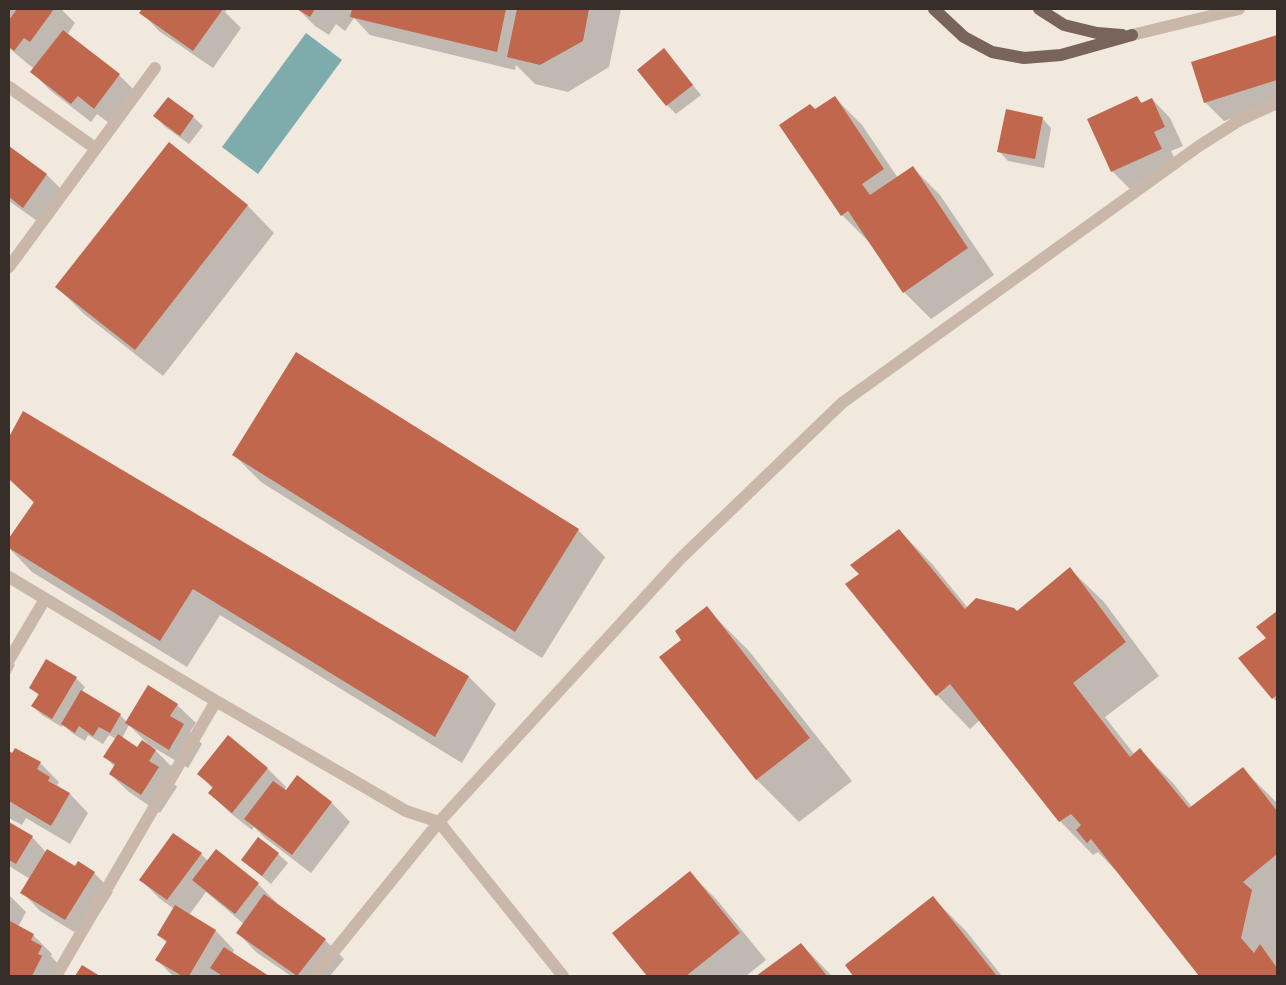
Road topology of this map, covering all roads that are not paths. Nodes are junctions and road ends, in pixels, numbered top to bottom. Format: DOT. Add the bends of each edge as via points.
graph roads {
  1 [pos="934,9"];
  2 [pos="1039,9"];
  3 [pos="1239,9"];
  4 [pos="1132,35"];
  5 [pos="155,68"];
  6 [pos="9,87"];
  7 [pos="1277,102"];
  8 [pos="95,148"];
  9 [pos="9,267"];
  10 [pos="9,577"];
  11 [pos="45,599"];
  12 [pos="9,660"];
  13 [pos="216,701"];
  14 [pos="439,822"];
  15 [pos="56,976"];
  16 [pos="314,976"];
  17 [pos="562,976"];
  1 -- 4 [label="main road" via="964,37 992,52 1024,58 1061,55"];
  2 -- 4 [label="main road" via="1064,25 1097,33"];
  3 -- 4 [label="street"];
  5 -- 8 [label="street"];
  6 -- 8 [label="street"];
  7 -- 14 [label="street" via="1240,120 1199,146 842,403 680,560"];
  8 -- 9 [label="street"];
  10 -- 11 [label="street"];
  11 -- 12 [label="street"];
  11 -- 13 [label="street"];
  13 -- 14 [label="street" via="406,811"];
  13 -- 15 [label="street"];
  14 -- 16 [label="street"];
  14 -- 17 [label="street"];
}
